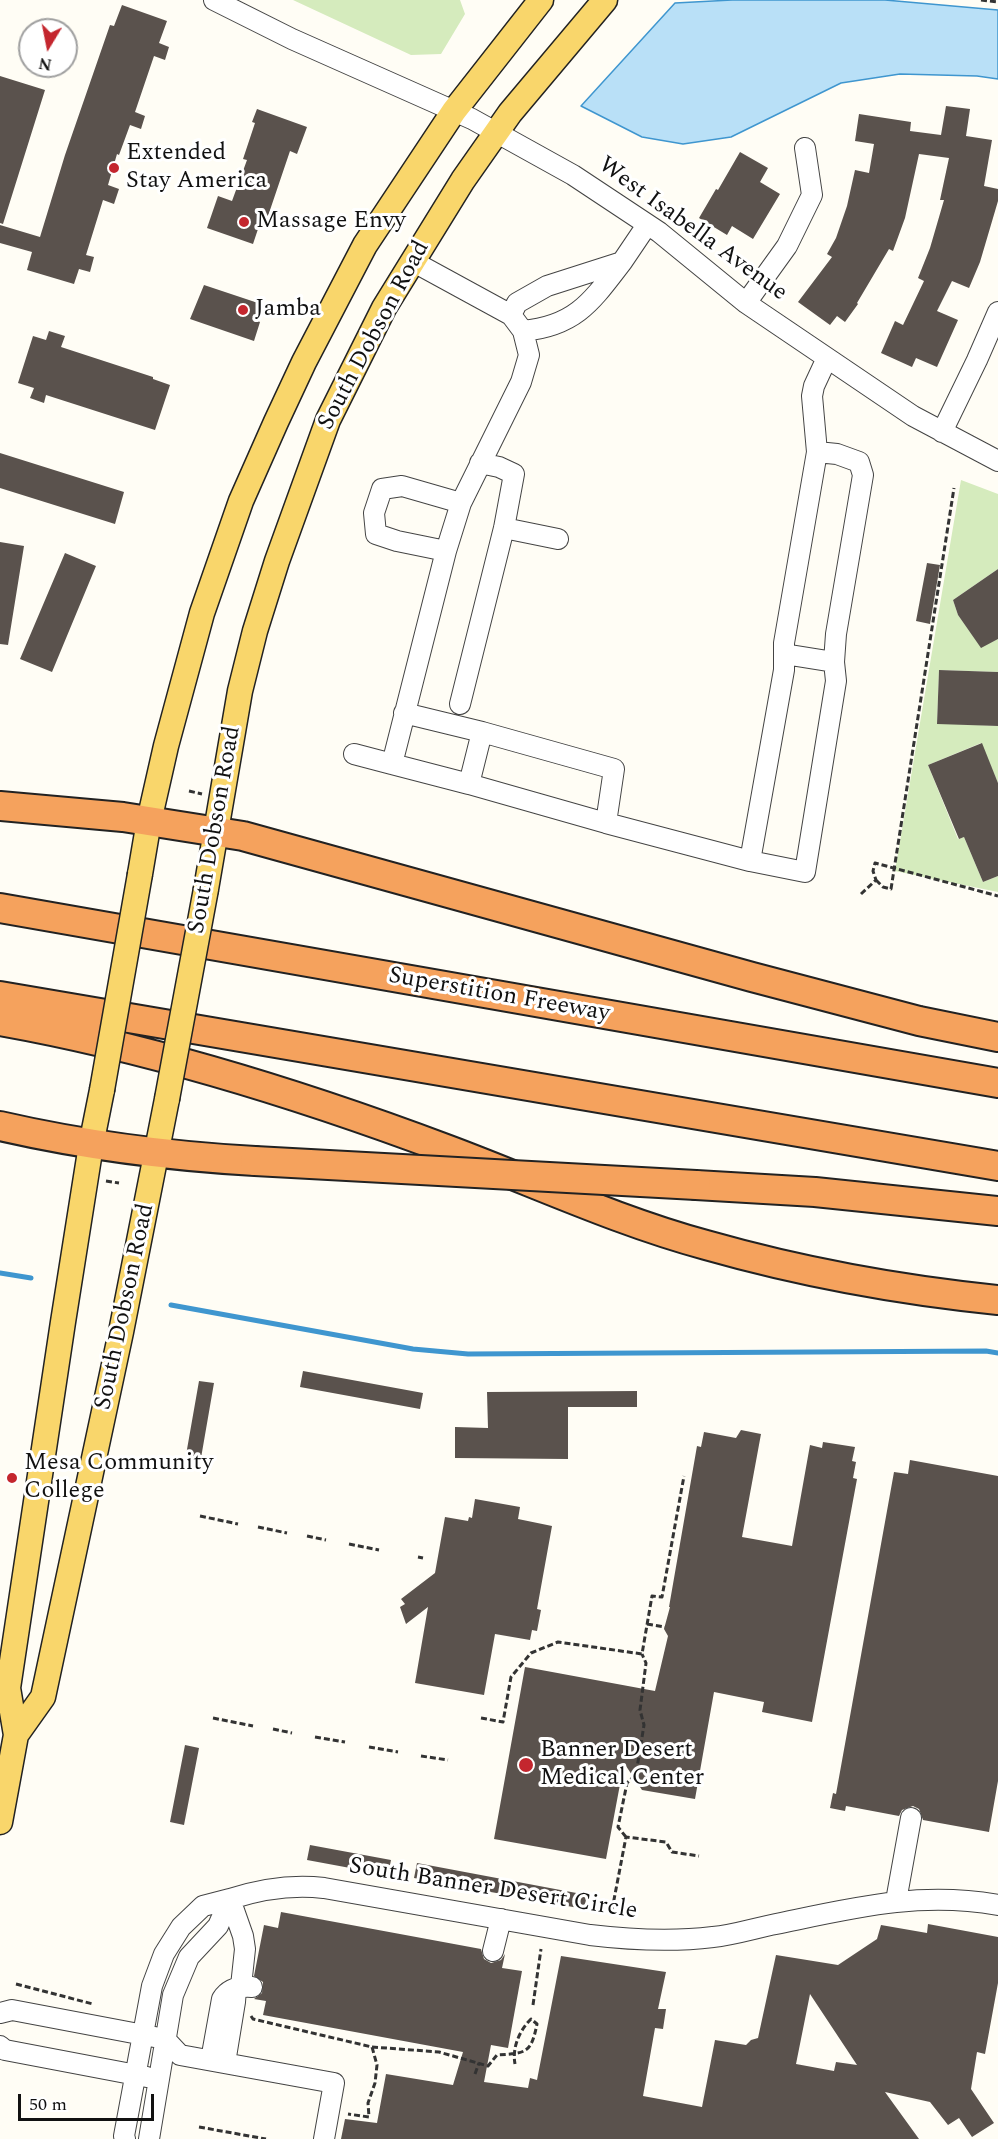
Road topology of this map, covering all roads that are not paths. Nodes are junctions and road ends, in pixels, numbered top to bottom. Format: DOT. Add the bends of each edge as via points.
graph roads {
  1 [pos="214,0"];
  2 [pos="541,0"];
  3 [pos="605,0"];
  4 [pos="454,111"];
  5 [pos="495,132"];
  6 [pos="805,148"];
  7 [pos="647,225"];
  8 [pos="412,261"];
  9 [pos="622,262"];
  10 [pos="746,303"];
  11 [pos="998,312"];
  12 [pos="517,323"];
  13 [pos="827,358"];
  14 [pos="942,432"];
  15 [pos="817,452"];
  16 [pos="998,461"];
  17 [pos="480,463"];
  18 [pos="461,503"];
  19 [pos="504,528"];
  20 [pos="558,539"];
  21 [pos="446,551"];
  22 [pos="784,654"];
  23 [pos="834,662"];
  24 [pos="460,704"];
  25 [pos="404,713"];
  26 [pos="482,732"];
  27 [pos="354,754"];
  28 [pos="392,764"];
  29 [pos="469,784"];
  30 [pos="0,806"];
  31 [pos="149,821"];
  32 [pos="606,823"];
  33 [pos="215,831"];
  34 [pos="750,861"];
  35 [pos="0,908"];
  36 [pos="0,996"];
  37 [pos="0,1020"];
  38 [pos="998,1037"];
  39 [pos="998,1083"];
  40 [pos="0,1126"];
  41 [pos="91,1145"];
  42 [pos="157,1154"];
  43 [pos="998,1166"];
  44 [pos="998,1211"];
  45 [pos="998,1300"];
  46 [pos="4,1688"];
  47 [pos="16,1735"];
  48 [pos="911,1818"];
  49 [pos="0,1822"];
  50 [pos="230,1899"];
  51 [pos="896,1902"];
  52 [pos="998,1905"];
  53 [pos="501,1919"];
  54 [pos="493,1951"];
  55 [pos="0,2013"];
  56 [pos="142,2034"];
  57 [pos="165,2039"];
  58 [pos="0,2046"];
  59 [pos="218,2062"];
  60 [pos="135,2075"];
  61 [pos="159,2079"];
  62 [pos="125,2139"];
  63 [pos="149,2139"];
  64 [pos="324,2139"];
  1 -- 4 [label="street, West Isabella Avenue"];
  2 -- 4 [label="main road, South Dobson Road"];
  3 -- 5 [label="main road, South Dobson Road"];
  4 -- 5 [label="street, West Isabella Avenue"];
  4 -- 31 [label="main road, South Dobson Road" via="365,245 304,362 241,501 194,642"];
  5 -- 7 [label="street, West Isabella Avenue" via="573,175"];
  5 -- 8 [label="main road, South Dobson Road"];
  6 -- 10 [label="street" via="812,195 787,246"];
  7 -- 9 [label="street"];
  7 -- 10 [label="street, West Isabella Avenue"];
  8 -- 12 [label="street"];
  8 -- 33 [label="main road, South Dobson Road" via="328,420 277,561 240,692"];
  9 -- 12 [label="street" via="586,307 568,320 541,329"];
  9 -- 12 [label="street" via="547,286 517,303"];
  10 -- 13 [label="street, West Isabella Avenue"];
  11 -- 14 [label="street"];
  12 -- 17 [label="street" via="529,355 521,382"];
  13 -- 14 [label="street, West Isabella Avenue"];
  13 -- 15 [label="street" via="812,396"];
  14 -- 16 [label="street, West Isabella Avenue"];
  15 -- 22 [label="street"];
  15 -- 23 [label="street" via="860,462 863,476"];
  17 -- 18 [label="street"];
  17 -- 19 [label="street" via="514,474"];
  18 -- 21 [label="street"];
  18 -- 21 [label="street" via="402,486 382,489 374,513 376,534"];
  19 -- 20 [label="street"];
  19 -- 24 [label="street"];
  21 -- 25 [label="street"];
  22 -- 23 [label="street"];
  22 -- 34 [label="street"];
  23 -- 34 [label="street" via="836,681 805,872"];
  25 -- 26 [label="street"];
  25 -- 28 [label="street"];
  26 -- 29 [label="street"];
  26 -- 32 [label="street" via="614,768"];
  27 -- 28 [label="street"];
  28 -- 29 [label="street"];
  29 -- 32 [label="street"];
  30 -- 31 [label="highway"];
  31 -- 33 [label="highway"];
  31 -- 41 [label="main road, South Dobson Road, bridge"];
  32 -- 34 [label="street"];
  33 -- 38 [label="highway" via="919,1022"];
  33 -- 42 [label="main road, South Dobson Road, bridge"];
  35 -- 39 [label="highway, Superstition Freeway"];
  36 -- 43 [label="highway"];
  37 -- 45 [label="highway" via="101,1040 273,1089 704,1245 836,1276"];
  40 -- 41 [label="highway"];
  41 -- 42 [label="highway"];
  41 -- 46 [label="main road, South Dobson Road"];
  42 -- 44 [label="highway, bridge" via="815,1192"];
  42 -- 47 [label="main road, South Dobson Road" via="44,1696"];
  46 -- 47 [label="main road, South Dobson Road"];
  47 -- 49 [label="main road, South Dobson Road"];
  48 -- 51 [label="street"];
  50 -- 53 [label="street, South Banner Desert Circle" via="261,1890 310,1886"];
  50 -- 56 [label="street, South Banner Desert Circle" via="203,1906 181,1927 164,1954 152,1986"];
  50 -- 57 [label="street" via="218,1926 189,1957 180,1975"];
  50 -- 59 [label="street" via="245,1948 243,1987 226,1992 219,2006"];
  51 -- 52 [label="street, South Banner Desert Circle" via="937,1899"];
  51 -- 53 [label="street, South Banner Desert Circle" via="716,1937 675,1941 590,1935"];
  53 -- 54 [label="street"];
  55 -- 56 [label="street" via="12,2010"];
  56 -- 57 [label="street"];
  56 -- 60 [label="street, South Banner Desert Circle"];
  57 -- 59 [label="street" via="180,2055"];
  57 -- 61 [label="street"];
  58 -- 60 [label="street"];
  59 -- 64 [label="street" via="334,2083"];
  60 -- 61 [label="street"];
  60 -- 62 [label="street, South Banner Desert Circle"];
  61 -- 63 [label="street"];
}
